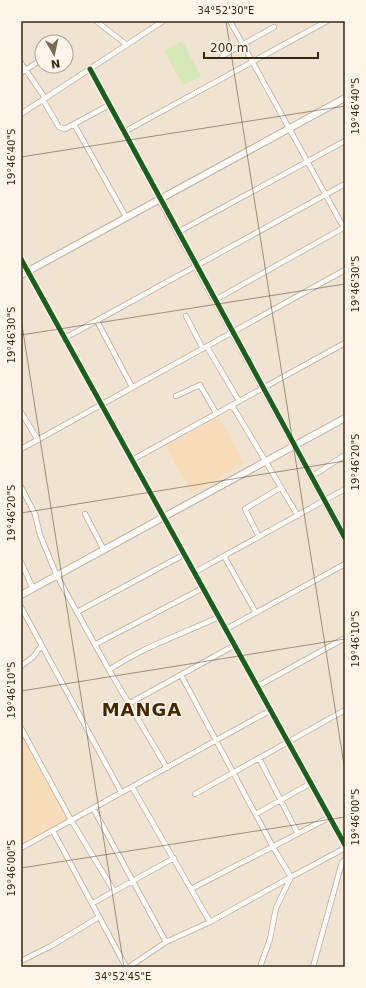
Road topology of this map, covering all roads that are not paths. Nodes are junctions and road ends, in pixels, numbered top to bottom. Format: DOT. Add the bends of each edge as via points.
graph roads {
  1 [pos="96,21"];
  2 [pos="161,21"];
  3 [pos="230,21"];
  4 [pos="326,21"];
  5 [pos="274,27"];
  6 [pos="243,44"];
  7 [pos="127,45"];
  8 [pos="222,56"];
  9 [pos="252,62"];
  10 [pos="21,63"];
  11 [pos="34,64"];
  12 [pos="90,69"];
  13 [pos="25,70"];
  14 [pos="21,73"];
  15 [pos="345,98"];
  16 [pos="44,99"];
  17 [pos="109,104"];
  18 [pos="21,114"];
  19 [pos="74,124"];
  20 [pos="289,129"];
  21 [pos="124,132"];
  22 [pos="345,141"];
  23 [pos="307,161"];
  24 [pos="345,184"];
  25 [pos="326,195"];
  26 [pos="160,199"];
  27 [pos="126,217"];
  28 [pos="345,228"];
  29 [pos="178,232"];
  30 [pos="21,259"];
  31 [pos="196,266"];
  32 [pos="345,270"];
  33 [pos="28,271"];
  34 [pos="21,275"];
  35 [pos="215,300"];
  36 [pos="186,316"];
  37 [pos="97,321"];
  38 [pos="232,332"];
  39 [pos="65,338"];
  40 [pos="345,343"];
  41 [pos="205,348"];
  42 [pos="132,387"];
  43 [pos="263,388"];
  44 [pos="176,396"];
  45 [pos="239,401"];
  46 [pos="102,405"];
  47 [pos="232,405"];
  48 [pos="21,412"];
  49 [pos="216,413"];
  50 [pos="345,418"];
  51 [pos="38,440"];
  52 [pos="294,446"];
  53 [pos="21,449"];
  54 [pos="345,455"];
  55 [pos="132,460"];
  56 [pos="265,462"];
  57 [pos="311,476"];
  58 [pos="21,487"];
  59 [pos="280,488"];
  60 [pos="345,489"];
  61 [pos="324,501"];
  62 [pos="85,514"];
  63 [pos="298,516"];
  64 [pos="164,517"];
  65 [pos="259,537"];
  66 [pos="345,538"];
  67 [pos="104,550"];
  68 [pos="185,554"];
  69 [pos="224,556"];
  70 [pos="21,562"];
  71 [pos="345,564"];
  72 [pos="194,572"];
  73 [pos="57,576"];
  74 [pos="203,588"];
  75 [pos="33,589"];
  76 [pos="21,594"];
  77 [pos="21,607"];
  78 [pos="77,612"];
  79 [pos="256,613"];
  80 [pos="219,617"];
  81 [pos="226,629"];
  82 [pos="345,638"];
  83 [pos="96,644"];
  84 [pos="42,645"];
  85 [pos="235,645"];
  86 [pos="21,666"];
  87 [pos="109,670"];
  88 [pos="181,675"];
  89 [pos="258,686"];
  90 [pos="130,704"];
  91 [pos="271,710"];
  92 [pos="345,710"];
  93 [pos="21,728"];
  94 [pos="217,740"];
  95 [pos="288,742"];
  96 [pos="259,758"];
  97 [pos="167,768"];
  98 [pos="233,772"];
  99 [pos="311,783"];
  100 [pos="132,787"];
  101 [pos="122,792"];
  102 [pos="195,794"];
  103 [pos="282,800"];
  104 [pos="93,808"];
  105 [pos="256,814"];
  106 [pos="330,817"];
  107 [pos="71,820"];
  108 [pos="53,831"];
  109 [pos="298,834"];
  110 [pos="345,845"];
  111 [pos="273,847"];
  112 [pos="21,848"];
  113 [pos="345,848"];
  114 [pos="174,858"];
  115 [pos="345,860"];
  116 [pos="291,877"];
  117 [pos="133,880"];
  118 [pos="191,889"];
  119 [pos="114,891"];
  120 [pos="92,903"];
  121 [pos="99,916"];
  122 [pos="210,922"];
  123 [pos="166,942"];
  124 [pos="21,961"];
  125 [pos="128,967"];
  126 [pos="260,967"];
  127 [pos="313,967"];
  1 -- 7 [label="street"];
  2 -- 7 [label="street"];
  3 -- 6 [label="street"];
  4 -- 9 [label="street"];
  5 -- 6 [label="street"];
  6 -- 8 [label="street"];
  6 -- 9 [label="street"];
  7 -- 12 [label="street"];
  9 -- 20 [label="street"];
  9 -- 21 [label="street"];
  10 -- 13 [label="street"];
  11 -- 13 [label="street"];
  12 -- 16 [label="street"];
  12 -- 17 [label="street"];
  13 -- 14 [label="street"];
  13 -- 16 [label="street"];
  15 -- 20 [label="street"];
  16 -- 18 [label="street"];
  16 -- 19 [label="street" via="59,127 65,129"];
  17 -- 19 [label="street"];
  17 -- 21 [label="street"];
  19 -- 27 [label="street"];
  20 -- 23 [label="street"];
  20 -- 26 [label="street"];
  21 -- 26 [label="street"];
  22 -- 23 [label="street"];
  23 -- 25 [label="street"];
  23 -- 29 [label="street"];
  24 -- 25 [label="street"];
  25 -- 28 [label="street"];
  25 -- 31 [label="street"];
  26 -- 27 [label="street"];
  26 -- 29 [label="street"];
  27 -- 33 [label="street"];
  28 -- 35 [label="street"];
  29 -- 31 [label="street"];
  30 -- 33 [label="street"];
  31 -- 35 [label="street"];
  31 -- 37 [label="street"];
  32 -- 38 [label="street"];
  33 -- 34 [label="street"];
  33 -- 39 [label="street"];
  35 -- 38 [label="street"];
  36 -- 41 [label="street"];
  37 -- 39 [label="street"];
  37 -- 42 [label="street"];
  38 -- 41 [label="street"];
  38 -- 43 [label="street"];
  39 -- 46 [label="street"];
  40 -- 43 [label="street"];
  41 -- 42 [label="street"];
  41 -- 45 [label="street"];
  42 -- 46 [label="street"];
  43 -- 45 [label="street"];
  43 -- 52 [label="street"];
  44 -- 49 [label="street" via="200,385"];
  45 -- 47 [label="street"];
  46 -- 51 [label="street"];
  46 -- 55 [label="street"];
  47 -- 49 [label="street"];
  47 -- 56 [label="street"];
  48 -- 51 [label="street"];
  49 -- 55 [label="street"];
  50 -- 52 [label="street"];
  51 -- 53 [label="street"];
  52 -- 56 [label="street"];
  52 -- 57 [label="street"];
  54 -- 57 [label="street"];
  55 -- 64 [label="street"];
  56 -- 59 [label="street"];
  56 -- 64 [label="street"];
  57 -- 61 [label="street"];
  58 -- 73 [label="street" via="35,514 40,535"];
  59 -- 63 [label="street"];
  59 -- 65 [label="street" via="245,509"];
  60 -- 61 [label="street"];
  61 -- 63 [label="street"];
  61 -- 66 [label="street"];
  62 -- 67 [label="street"];
  63 -- 65 [label="street"];
  64 -- 67 [label="street"];
  64 -- 68 [label="street"];
  65 -- 69 [label="street"];
  67 -- 73 [label="street"];
  68 -- 72 [label="street"];
  68 -- 78 [label="street"];
  69 -- 72 [label="street"];
  69 -- 79 [label="street"];
  70 -- 75 [label="street"];
  71 -- 79 [label="street"];
  72 -- 74 [label="street"];
  73 -- 75 [label="street"];
  73 -- 78 [label="street"];
  74 -- 80 [label="street"];
  74 -- 83 [label="street"];
  75 -- 76 [label="street"];
  77 -- 84 [label="street"];
  78 -- 83 [label="street"];
  79 -- 81 [label="street"];
  80 -- 81 [label="street"];
  80 -- 87 [label="street" via="184,634 150,646"];
  81 -- 85 [label="street"];
  82 -- 89 [label="street"];
  83 -- 87 [label="street"];
  84 -- 86 [label="street"];
  84 -- 101 [label="street"];
  85 -- 88 [label="street"];
  85 -- 89 [label="street"];
  87 -- 90 [label="street"];
  88 -- 90 [label="street"];
  88 -- 94 [label="street"];
  89 -- 91 [label="street"];
  90 -- 97 [label="street"];
  91 -- 94 [label="street"];
  91 -- 95 [label="street"];
  92 -- 95 [label="street"];
  93 -- 107 [label="street"];
  94 -- 97 [label="street"];
  94 -- 98 [label="street"];
  95 -- 96 [label="street"];
  95 -- 99 [label="street"];
  96 -- 98 [label="street"];
  96 -- 103 [label="street"];
  97 -- 100 [label="street"];
  98 -- 102 [label="street"];
  98 -- 105 [label="street"];
  99 -- 103 [label="street"];
  99 -- 106 [label="street"];
  100 -- 101 [label="street"];
  100 -- 114 [label="street"];
  101 -- 104 [label="street"];
  103 -- 105 [label="street"];
  103 -- 109 [label="street"];
  104 -- 107 [label="street"];
  104 -- 117 [label="street"];
  105 -- 111 [label="street"];
  106 -- 109 [label="street"];
  106 -- 110 [label="street"];
  107 -- 108 [label="street"];
  107 -- 119 [label="street"];
  108 -- 112 [label="street"];
  108 -- 120 [label="street"];
  109 -- 111 [label="street"];
  111 -- 116 [label="street"];
  111 -- 118 [label="street"];
  113 -- 116 [label="street"];
  114 -- 117 [label="street"];
  114 -- 118 [label="street"];
  115 -- 127 [label="street" via="342,862"];
  116 -- 122 [label="street"];
  116 -- 126 [label="street" via="276,908 270,939"];
  117 -- 119 [label="street"];
  117 -- 123 [label="street"];
  118 -- 122 [label="street"];
  119 -- 120 [label="street"];
  120 -- 121 [label="street"];
  121 -- 124 [label="street"];
  121 -- 125 [label="street"];
  122 -- 123 [label="street"];
  123 -- 125 [label="street"];
}
